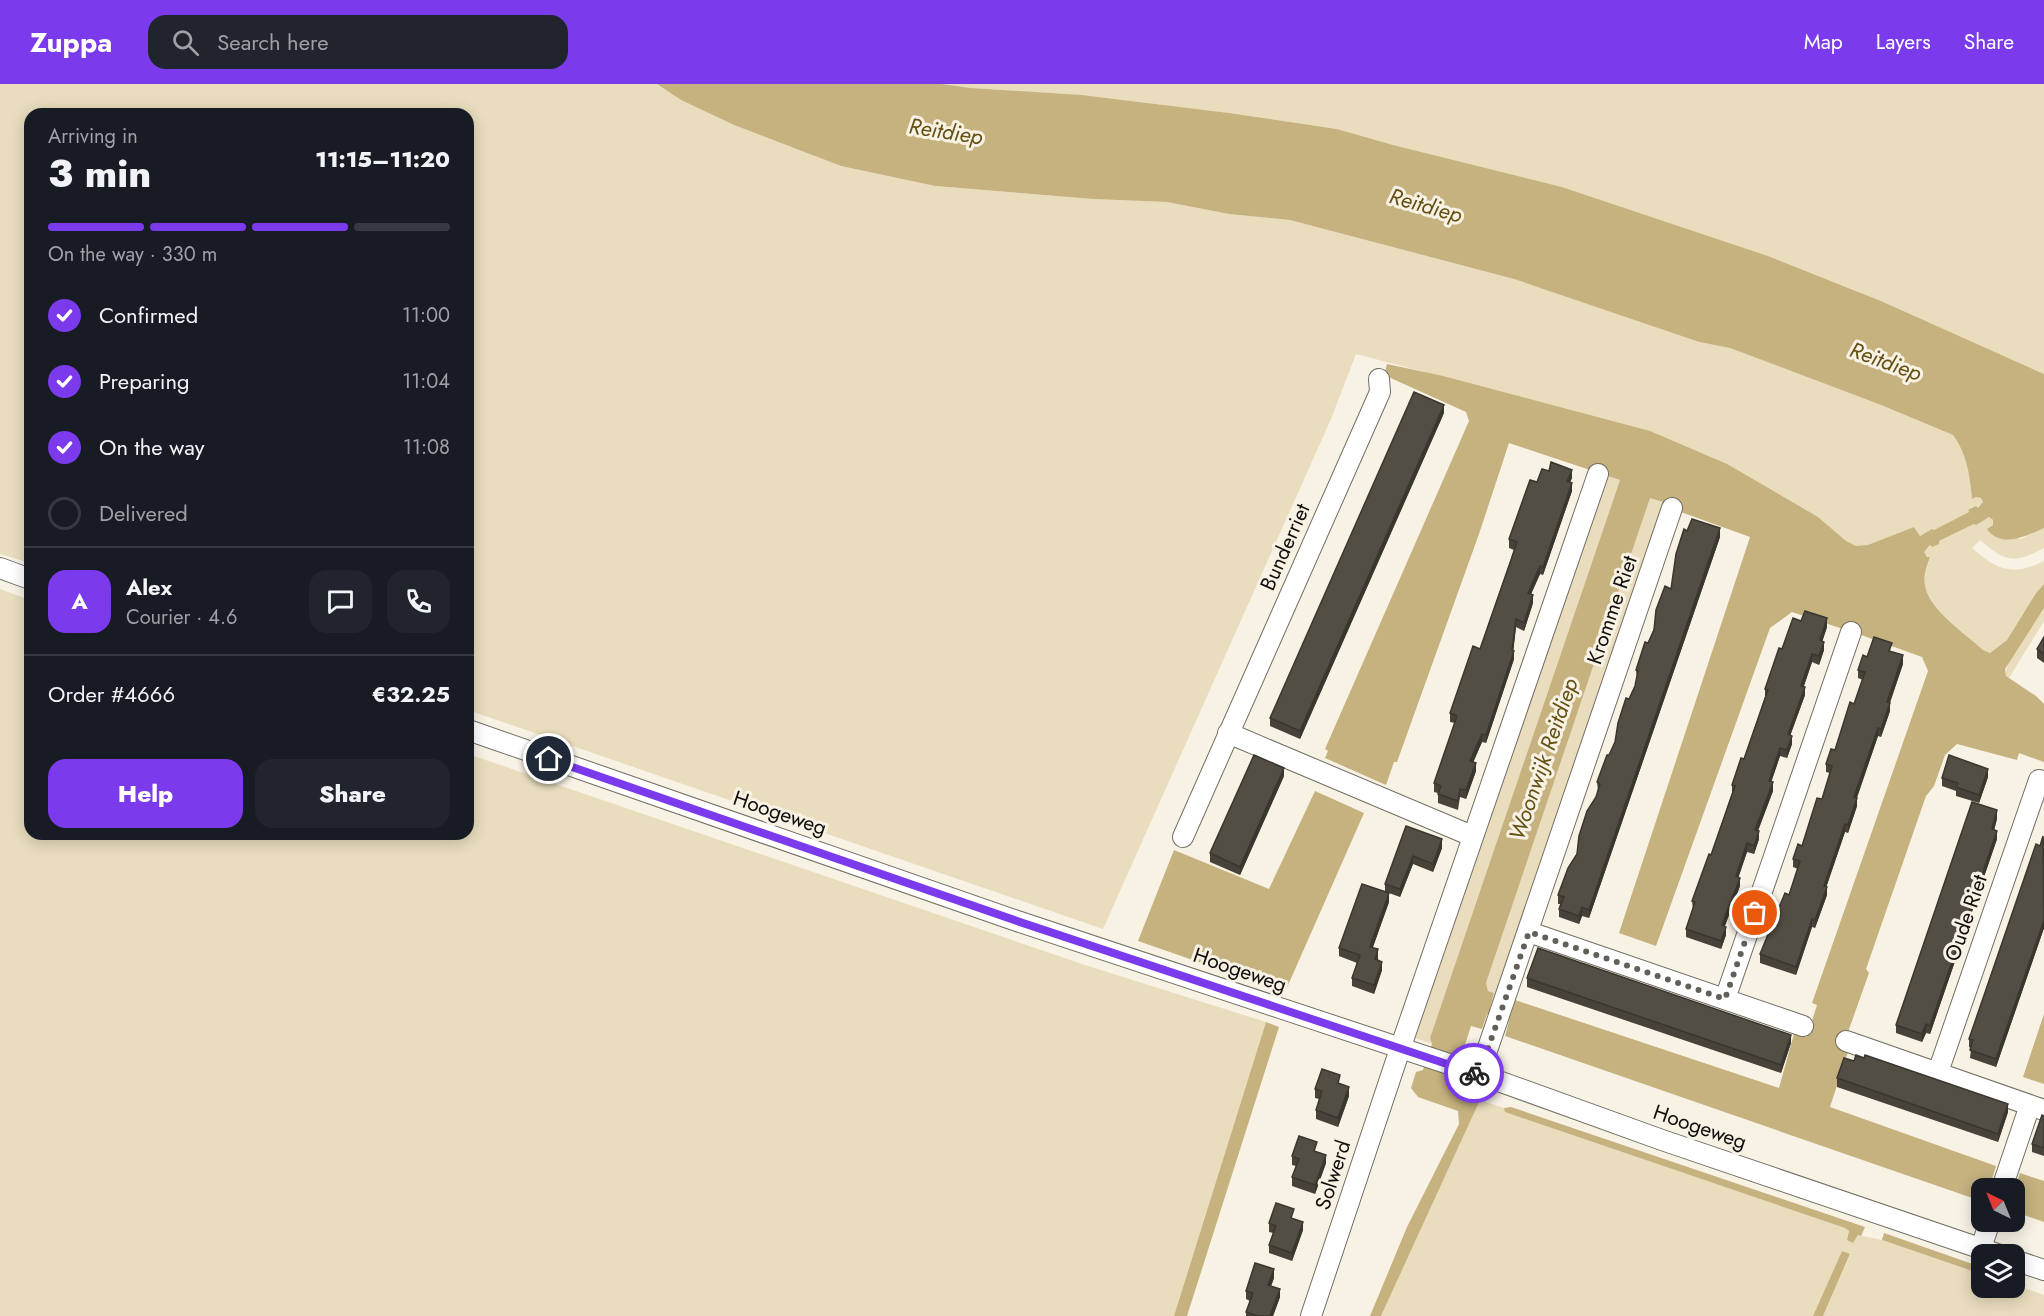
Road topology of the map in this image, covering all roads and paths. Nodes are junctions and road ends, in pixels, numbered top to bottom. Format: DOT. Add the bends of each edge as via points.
graph roads {
  1 [pos="1379,379"];
  2 [pos="1598,474"];
  3 [pos="1672,508"];
  4 [pos="0,568"];
  5 [pos="24,577"];
  6 [pos="1851,632"];
  7 [pos="474,732"];
  8 [pos="1228,733"];
  9 [pos="2040,780"];
  10 [pos="1473,836"];
  11 [pos="1183,837"];
  12 [pos="1529,932"];
  13 [pos="1725,999"];
  14 [pos="1803,1026"];
  15 [pos="1846,1041"];
  16 [pos="1400,1049"];
  17 [pos="1471,1072"];
  18 [pos="1938,1072"];
  19 [pos="2037,1108"];
  20 [pos="2005,1178"];
  21 [pos="1971,1245"];
  22 [pos="2025,1264"];
  23 [pos="2044,1270"];
  24 [pos="1311,1316"];
  1 -- 8 [label="street, Bunderriet" via="1380,392"];
  2 -- 10 [label="street"];
  3 -- 12 [label="street, Kromme Riet"];
  4 -- 5 [label="street"];
  6 -- 13 [label="street"];
  7 -- 16 [label="street, Hoogeweg"];
  8 -- 10 [label="street"];
  8 -- 11 [label="street, Bunderriet"];
  9 -- 18 [label="street, Oude Riet"];
  10 -- 16 [label="street"];
  12 -- 13 [label="street"];
  12 -- 17 [label="street, Kromme Riet" via="1490,1043"];
  13 -- 14 [label="street"];
  15 -- 18 [label="street"];
  16 -- 17 [label="street, Hoogeweg"];
  16 -- 24 [label="street, Solwerd"];
  17 -- 21 [label="street, Hoogeweg"];
  18 -- 19 [label="street"];
  19 -- 20 [label="street"];
  22 -- 23 [label="street"];
}
